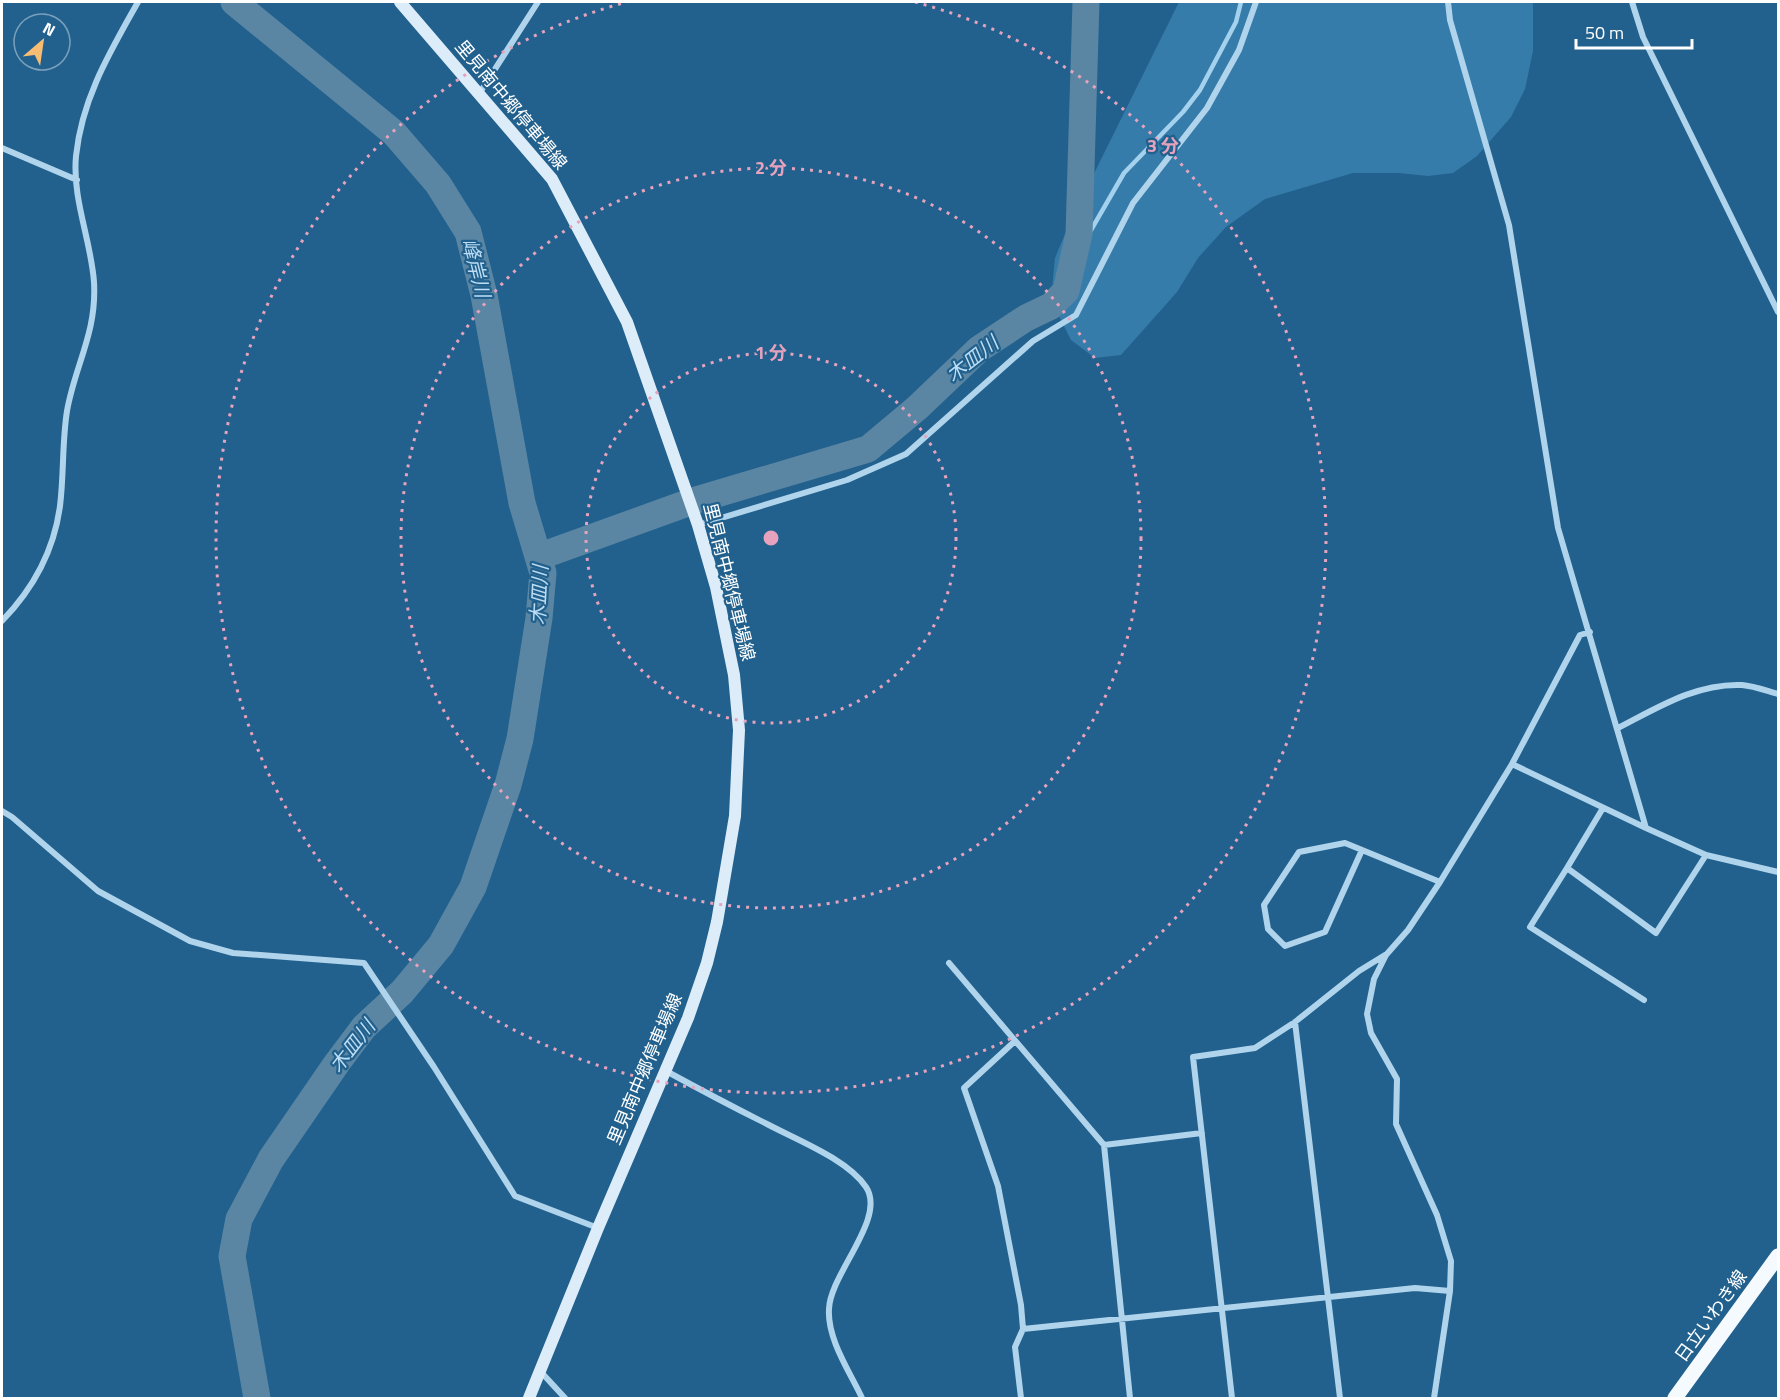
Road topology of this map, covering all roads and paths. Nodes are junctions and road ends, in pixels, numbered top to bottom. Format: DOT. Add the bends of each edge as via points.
graph roads {
  1 [pos="138,2"];
  2 [pos="400,2"];
  3 [pos="538,2"];
  4 [pos="1256,2"];
  5 [pos="1448,2"];
  6 [pos="1632,2"];
  7 [pos="478,95"];
  8 [pos="2,148"];
  9 [pos="77,180"];
  10 [pos="1779,312"];
  11 [pos="697,522"];
  12 [pos="2,621"];
  13 [pos="1590,632"];
  14 [pos="1779,694"];
  15 [pos="1618,728"];
  16 [pos="1512,764"];
  17 [pos="1603,807"];
  18 [pos="2,811"];
  19 [pos="1646,828"];
  20 [pos="1362,850"];
  21 [pos="1706,855"];
  22 [pos="1567,867"];
  23 [pos="1779,872"];
  24 [pos="1440,882"];
  25 [pos="1386,955"];
  26 [pos="949,963"];
  27 [pos="1644,1000"];
  28 [pos="1295,1022"];
  29 [pos="1015,1041"];
  30 [pos="664,1071"];
  31 [pos="1202,1133"];
  32 [pos="1104,1145"];
  33 [pos="598,1228"];
  34 [pos="1779,1256"];
  35 [pos="1450,1291"];
  36 [pos="1328,1298"];
  37 [pos="1222,1309"];
  38 [pos="1122,1319"];
  39 [pos="1023,1329"];
  40 [pos="540,1371"];
  41 [pos="529,1398"];
  42 [pos="565,1398"];
  43 [pos="862,1398"];
  44 [pos="1021,1398"];
  45 [pos="1130,1398"];
  46 [pos="1232,1398"];
  47 [pos="1340,1398"];
  48 [pos="1434,1398"];
  49 [pos="1675,1398"];
  1 -- 9 [label="street" via="95,79 82,121"];
  2 -- 7 [label="main road, 里見南中郷停車場線"];
  3 -- 7 [label="street"];
  4 -- 11 [label="street" via="1239,50 1207,108 1133,203 1076,315 1033,340 906,454 847,480"];
  5 -- 13 [label="street" via="1509,225 1558,528"];
  6 -- 10 [label="street" via="1643,38"];
  7 -- 11 [label="main road, 里見南中郷停車場線" via="552,179 592,251 627,322"];
  8 -- 9 [label="street"];
  9 -- 12 [label="street" via="94,281 94,311 67,409 60,506 53,538 23,599"];
  11 -- 30 [label="main road, 里見南中郷停車場線" via="716,587 734,675 738,779 717,922 688,1018"];
  13 -- 15 [label="street"];
  13 -- 16 [label="street" via="1580,635"];
  14 -- 15 [label="street" via="1743,685 1707,687"];
  15 -- 19 [label="street"];
  16 -- 17 [label="street"];
  16 -- 24 [label="street"];
  17 -- 19 [label="street"];
  17 -- 22 [label="street"];
  18 -- 33 [label="street" via="98,891 190,941 233,953 364,963 514,1196"];
  19 -- 21 [label="street"];
  20 -- 20 [label="street" via="1345,843 1299,852 1264,905 1268,929 1285,946 1325,932"];
  20 -- 24 [label="street"];
  21 -- 22 [label="street" via="1656,933"];
  21 -- 23 [label="street"];
  22 -- 27 [label="street" via="1530,927"];
  24 -- 25 [label="street"];
  25 -- 28 [label="street" via="1359,971"];
  25 -- 35 [label="street" via="1374,979 1367,1021 1395,1074 1396,1124 1446,1241 1452,1261"];
  26 -- 29 [label="street"];
  28 -- 31 [label="street" via="1255,1048 1193,1057"];
  28 -- 36 [label="street"];
  29 -- 32 [label="street"];
  29 -- 39 [label="street" via="964,1088 998,1186"];
  30 -- 33 [label="main road, 里見南中郷停車場線"];
  30 -- 43 [label="street" via="829,1156 867,1188 870,1213 838,1275 828,1311 834,1340"];
  31 -- 32 [label="street"];
  31 -- 37 [label="street"];
  32 -- 38 [label="street"];
  33 -- 40 [label="main road, 里見南中郷停車場線"];
  34 -- 49 [label="main road, 日立いわき線"];
  35 -- 36 [label="street" via="1415,1288"];
  35 -- 48 [label="street"];
  36 -- 37 [label="street"];
  36 -- 47 [label="street"];
  37 -- 38 [label="street"];
  37 -- 46 [label="street"];
  38 -- 39 [label="street"];
  38 -- 45 [label="street"];
  39 -- 44 [label="street" via="1015,1347"];
  40 -- 41 [label="main road, 里見南中郷停車場線"];
  40 -- 42 [label="street"];
}
